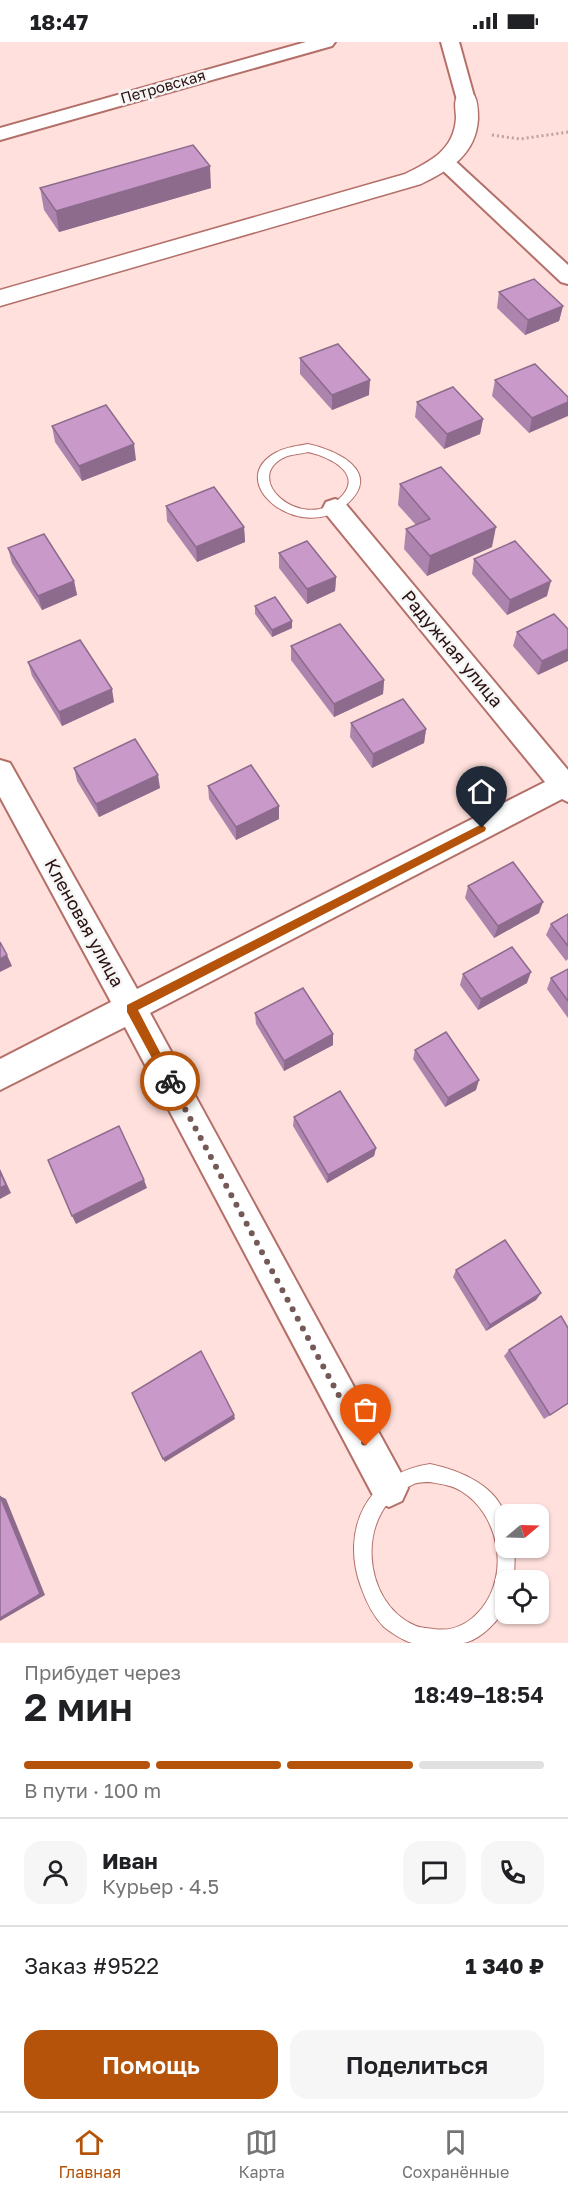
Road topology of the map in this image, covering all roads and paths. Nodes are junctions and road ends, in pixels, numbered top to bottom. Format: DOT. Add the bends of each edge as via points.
graph roads {
  1 [pos="326,42"];
  2 [pos="450,42"];
  3 [pos="466,100"];
  4 [pos="466,126"];
  5 [pos="568,132"];
  6 [pos="0,134"];
  7 [pos="446,163"];
  8 [pos="568,277"];
  9 [pos="0,298"];
  10 [pos="335,507"];
  11 [pos="0,771"];
  12 [pos="567,786"];
  13 [pos="131,1008"];
  14 [pos="0,1075"];
  15 [pos="389,1488"];
  1 -- 6 [label="street, Петровская"];
  2 -- 3 [label="street"];
  3 -- 4 [label="street"];
  4 -- 5 [label="path" via="506,139"];
  4 -- 7 [label="street" via="464,141"];
  7 -- 8 [label="street"];
  7 -- 9 [label="street" via="414,179"];
  10 -- 10 [label="lane" via="305,514 282,507 266,494 264,472 270,462 294,449 334,454 352,471 354,481 346,500"];
  10 -- 12 [label="street, Радужная улица"];
  11 -- 13 [label="street, Кленовая улица"];
  12 -- 13 [label="street"];
  13 -- 14 [label="street"];
  13 -- 15 [label="street, Кленовая улица"];
  15 -- 15 [label="lane" via="409,1477 430,1473 453,1478 473,1489 490,1507 502,1530 507,1556 505,1582 496,1605 480,1625 458,1637 432,1640 406,1633 384,1615 369,1590 361,1562 362,1533 372,1508"];
}
